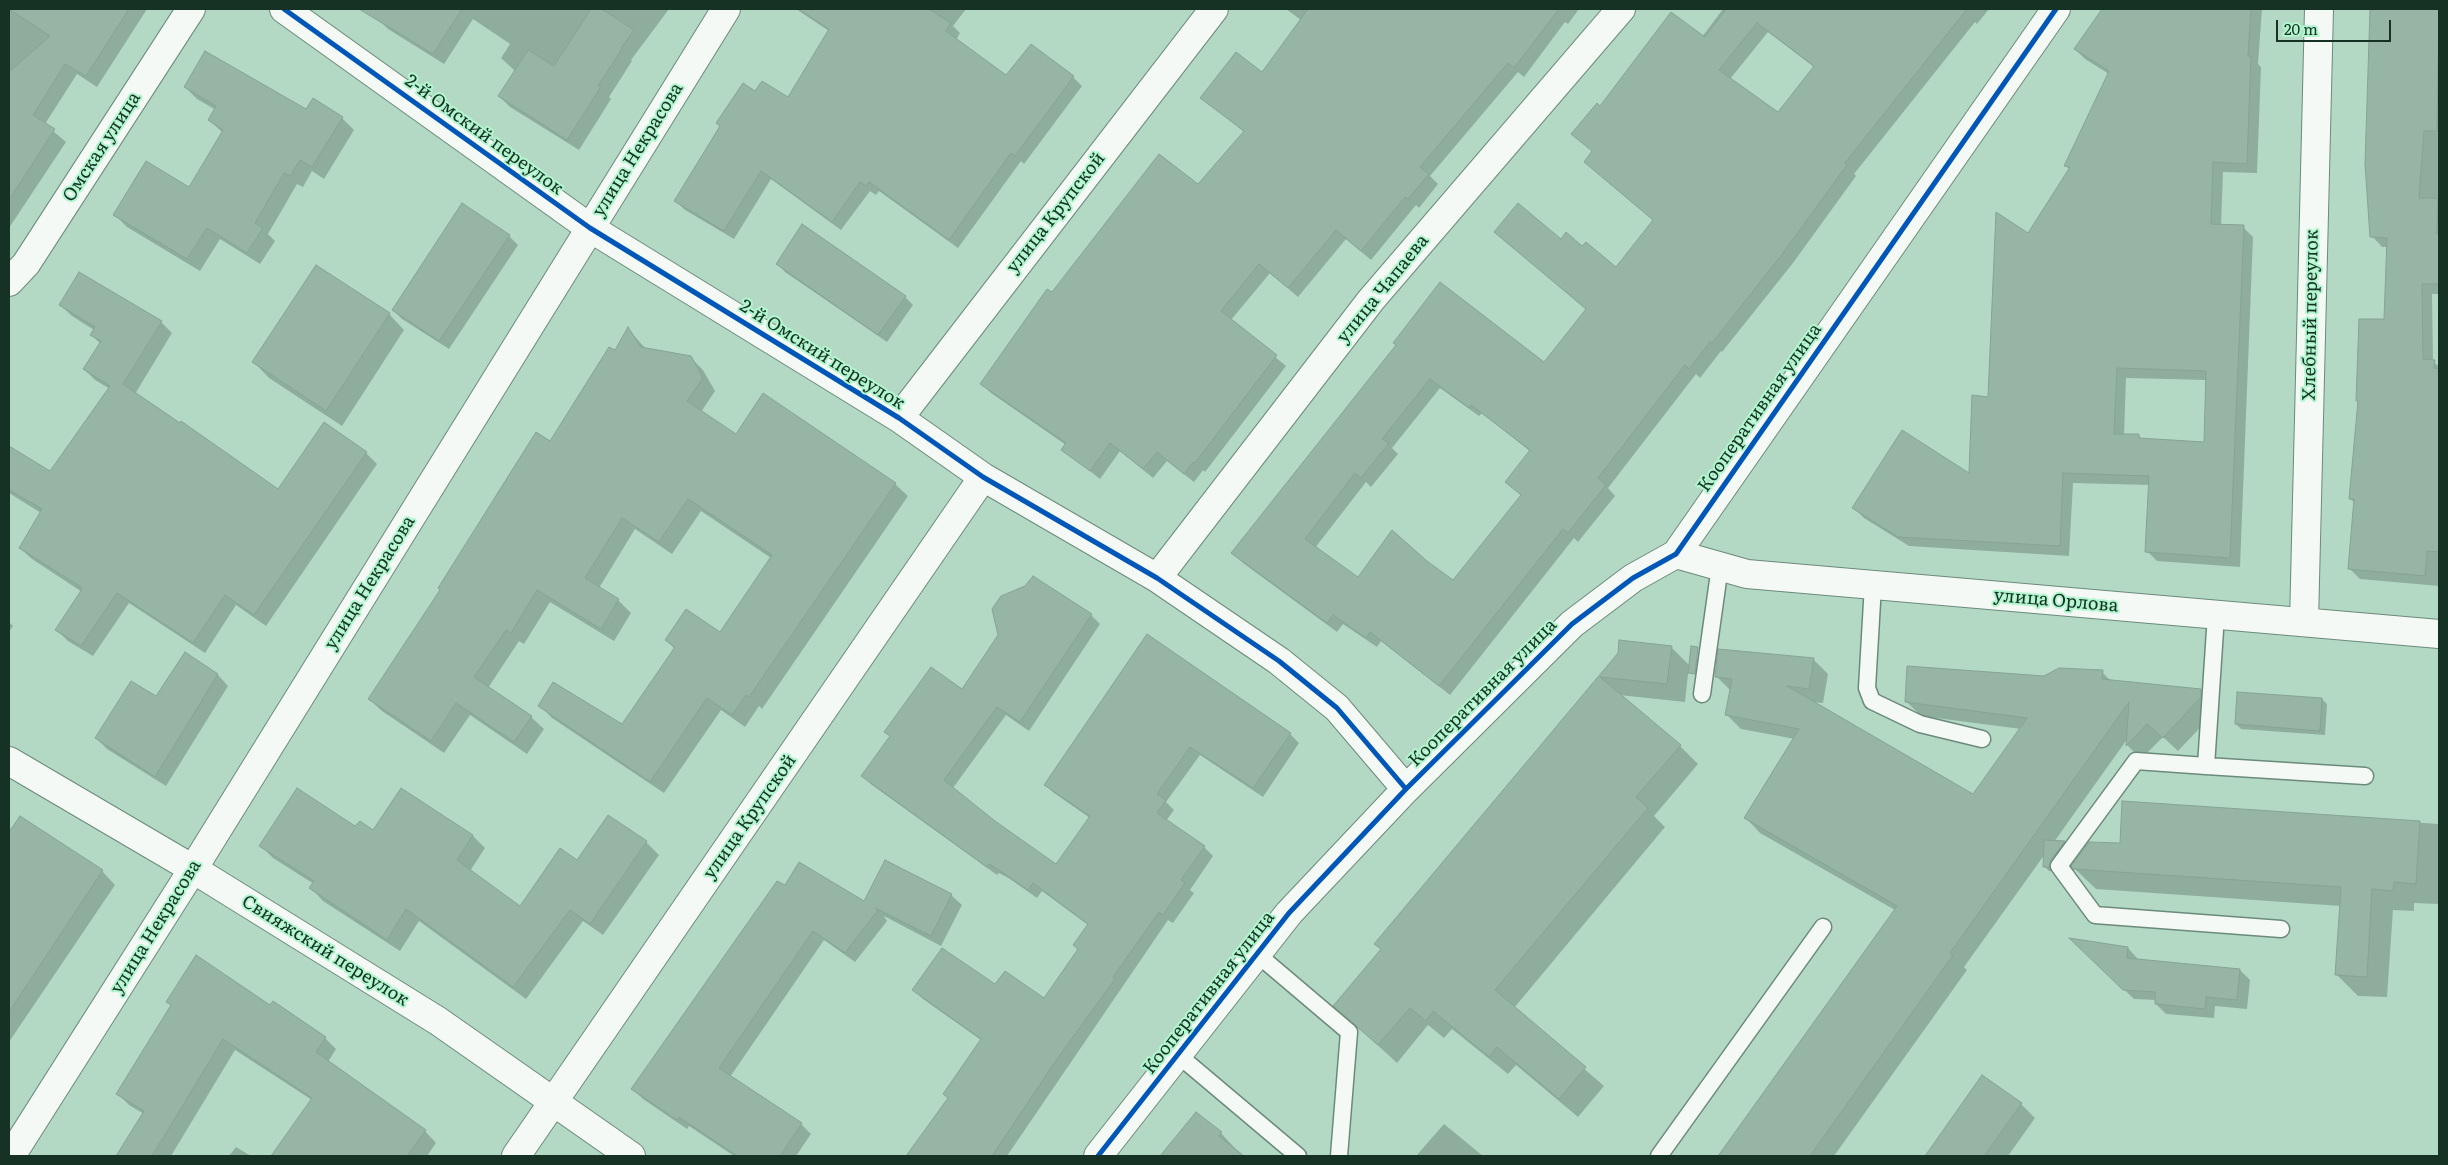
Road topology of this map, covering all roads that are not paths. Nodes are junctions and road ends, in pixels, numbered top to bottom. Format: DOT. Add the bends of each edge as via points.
graph roads {
  1 [pos="191,9"];
  2 [pos="284,9"];
  3 [pos="726,9"];
  4 [pos="1214,9"];
  5 [pos="1621,9"];
  6 [pos="2056,9"];
  7 [pos="2318,9"];
  8 [pos="590,228"];
  9 [pos="9,282"];
  10 [pos="899,418"];
  11 [pos="983,477"];
  12 [pos="1676,554"];
  13 [pos="1720,566"];
  14 [pos="1157,578"];
  15 [pos="1873,585"];
  16 [pos="2216,615"];
  17 [pos="2304,622"];
  18 [pos="2439,634"];
  19 [pos="1702,694"];
  20 [pos="1982,740"];
  21 [pos="9,761"];
  22 [pos="2206,766"];
  23 [pos="2365,776"];
  24 [pos="1406,789"];
  25 [pos="193,868"];
  26 [pos="1823,927"];
  27 [pos="2281,929"];
  28 [pos="1257,954"];
  29 [pos="1176,1054"];
  30 [pos="553,1102"];
  31 [pos="11,1156"];
  32 [pos="516,1156"];
  33 [pos="631,1156"];
  34 [pos="1098,1156"];
  35 [pos="1298,1156"];
  36 [pos="1339,1156"];
  37 [pos="1659,1156"];
  1 -- 9 [label="street, Омская улица" via="26,264"];
  2 -- 8 [label="street, 2-й Омский переулок"];
  3 -- 8 [label="street, улица Некрасова"];
  4 -- 10 [label="street, улица Крупской"];
  5 -- 14 [label="street, улица Чапаева" via="1371,300"];
  6 -- 12 [label="street, Кооперативная улица"];
  7 -- 17 [label="street, Хлебный переулок"];
  8 -- 10 [label="street, 2-й Омский переулок"];
  8 -- 25 [label="street, улица Некрасова"];
  10 -- 11 [label="street, 2-й Омский переулок"];
  11 -- 14 [label="street, 2-й Омский переулок"];
  11 -- 30 [label="street, улица Крупской"];
  12 -- 13 [label="street, улица Орлова"];
  12 -- 24 [label="street, Кооперативная улица" via="1634,578 1572,624"];
  13 -- 15 [label="street, улица Орлова" via="1747,574"];
  13 -- 19 [label="lane"];
  14 -- 24 [label="street, 2-й Омский переулок" via="1278,661 1337,708"];
  15 -- 16 [label="street, улица Орлова"];
  15 -- 20 [label="lane" via="1867,688 1872,701 1920,724"];
  16 -- 17 [label="street, улица Орлова"];
  16 -- 22 [label="lane"];
  17 -- 18 [label="street, улица Орлова"];
  21 -- 25 [label="street, Свияжский переулок"];
  22 -- 23 [label="lane"];
  22 -- 27 [label="lane" via="2136,761 2059,866 2095,915"];
  24 -- 28 [label="street, Кооперативная улица" via="1289,913"];
  25 -- 30 [label="street, Свияжский переулок" via="438,1022"];
  25 -- 31 [label="street, улица Некрасова"];
  26 -- 37 [label="lane"];
  28 -- 29 [label="street, Кооперативная улица"];
  28 -- 36 [label="lane" via="1349,1032"];
  29 -- 34 [label="street, Кооперативная улица"];
  29 -- 35 [label="lane"];
  30 -- 32 [label="street, улица Крупской"];
  30 -- 33 [label="street, Свияжский переулок"];
}
